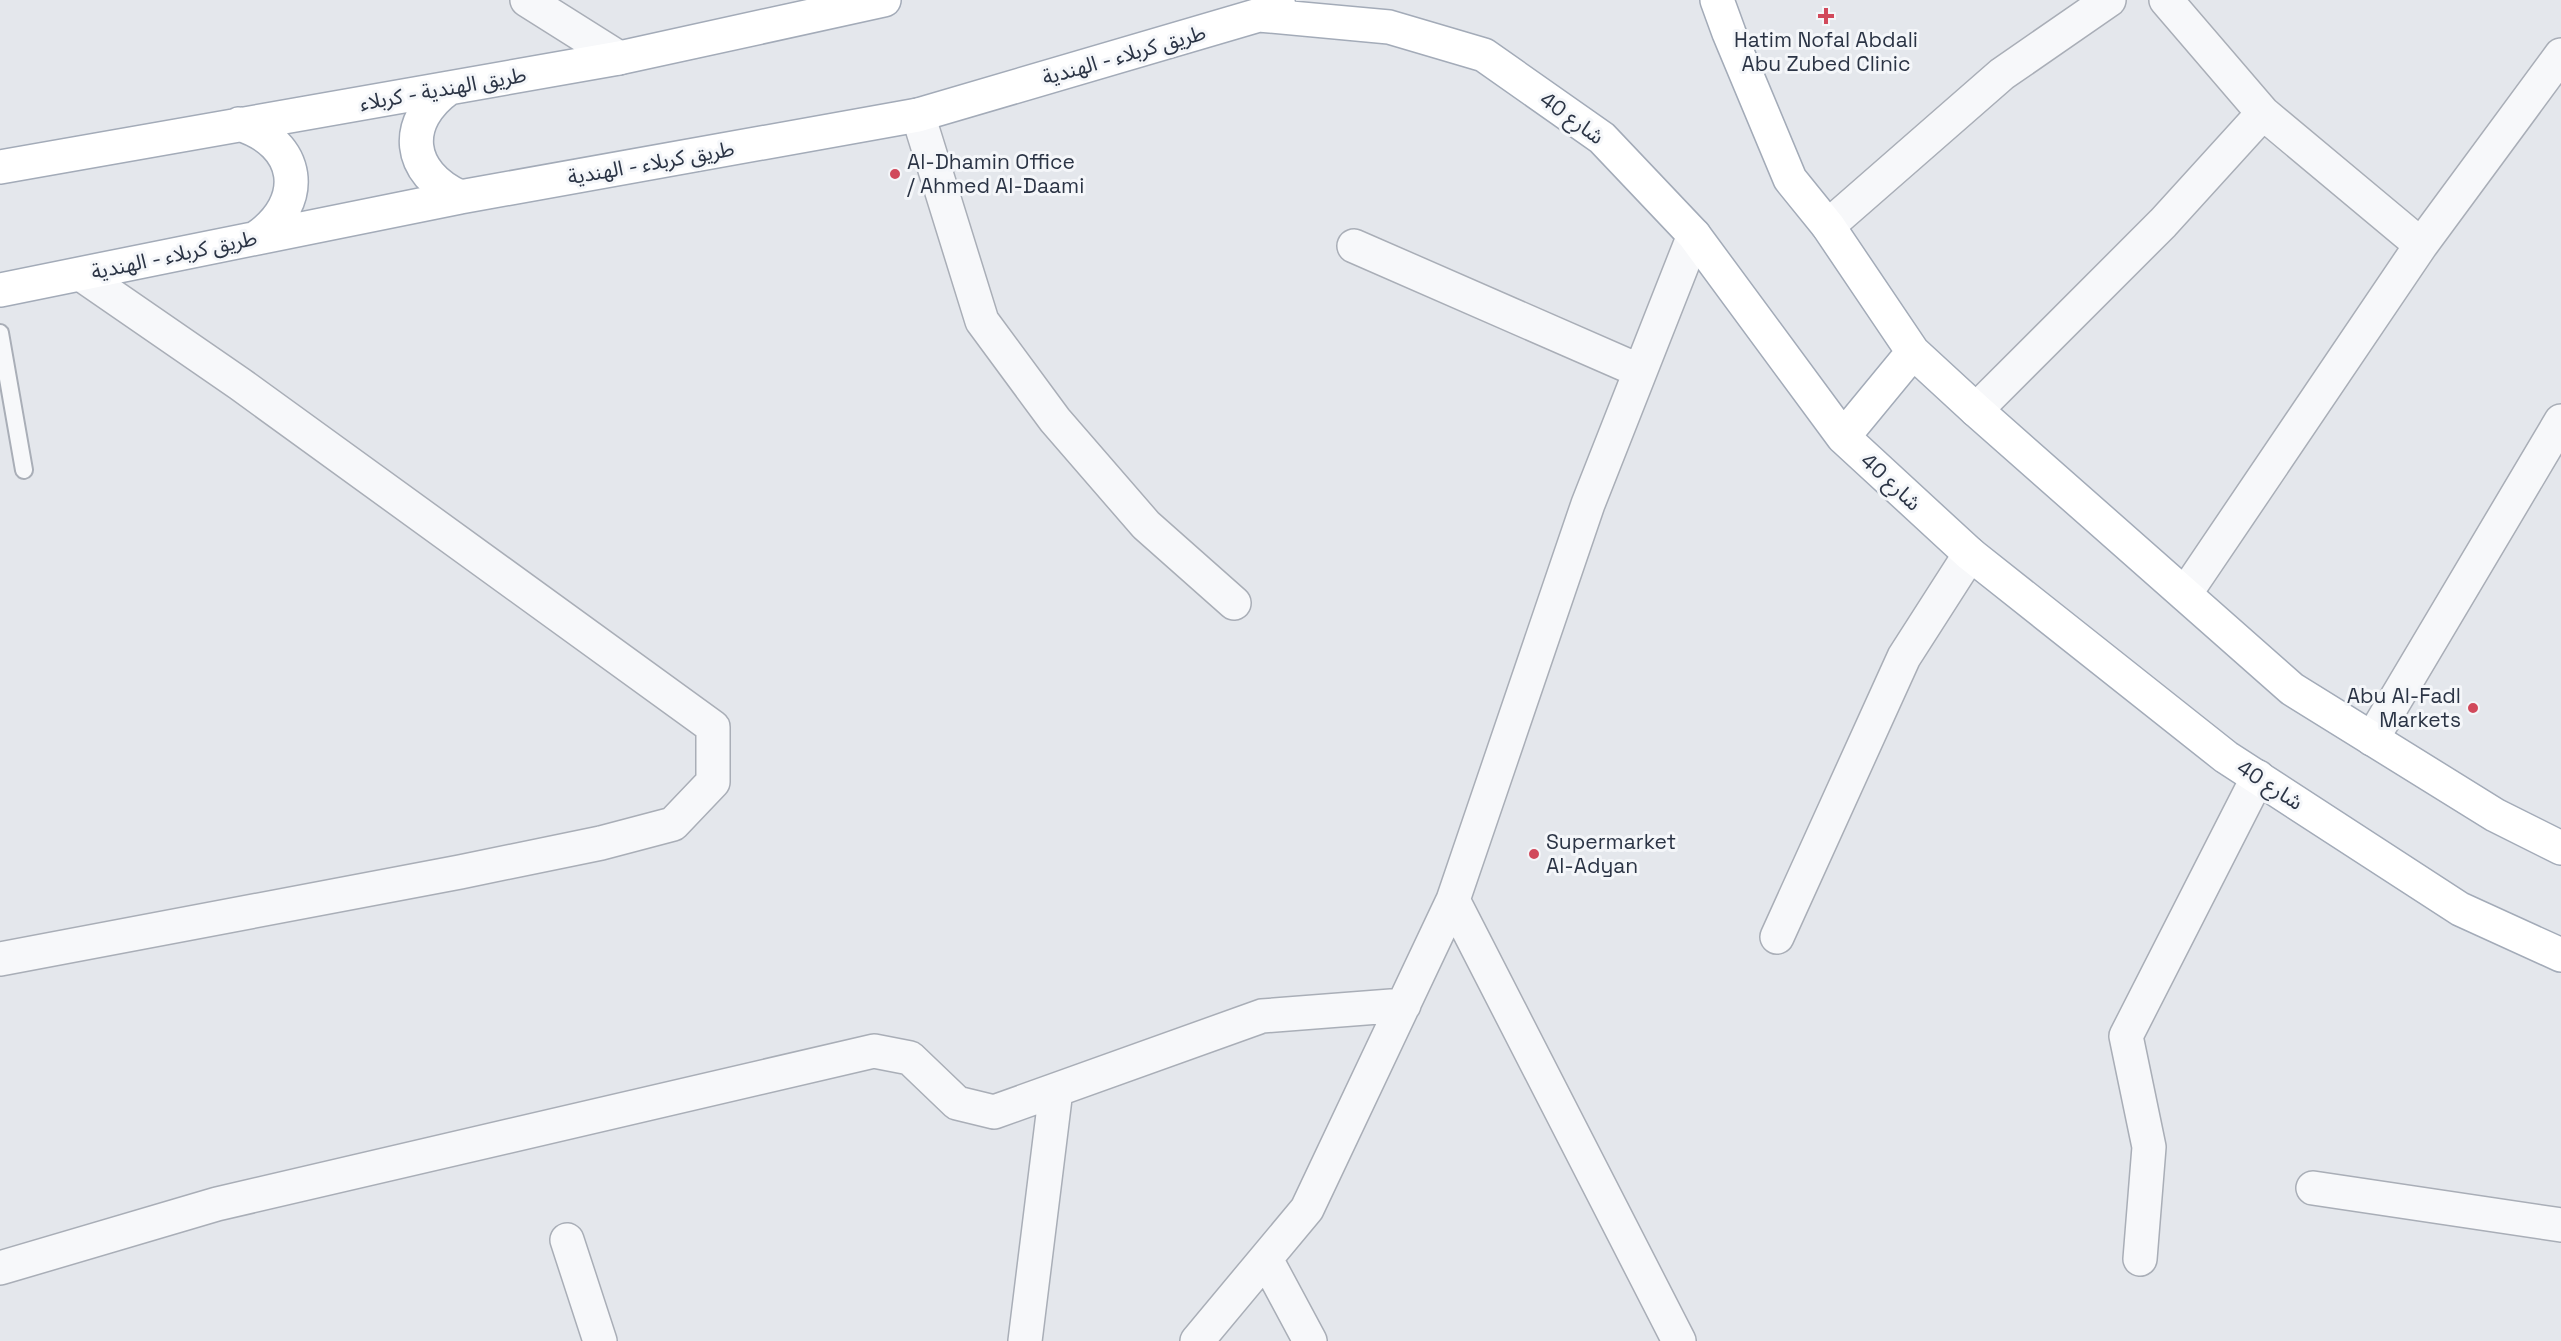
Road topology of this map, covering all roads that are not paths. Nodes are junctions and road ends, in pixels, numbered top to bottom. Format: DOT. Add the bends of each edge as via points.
graph roads {
  1 [pos="527,0"];
  2 [pos="884,0"];
  3 [pos="1292,0"];
  4 [pos="1718,0"];
  5 [pos="2109,0"];
  6 [pos="2166,0"];
  7 [pos="1259,15"];
  8 [pos="2561,55"];
  9 [pos="619,58"];
  10 [pos="449,88"];
  11 [pos="2263,113"];
  12 [pos="918,115"];
  13 [pos="239,124"];
  14 [pos="0,167"];
  15 [pos="460,196"];
  16 [pos="1828,226"];
  17 [pos="1694,235"];
  18 [pos="256,238"];
  19 [pos="2421,245"];
  20 [pos="1354,246"];
  21 [pos="82,275"];
  22 [pos="0,290"];
  23 [pos="0,333"];
  24 [pos="1913,352"];
  25 [pos="1640,371"];
  26 [pos="1976,410"];
  27 [pos="2561,422"];
  28 [pos="1843,437"];
  29 [pos="24,470"];
  30 [pos="1970,554"];
  31 [pos="2185,594"];
  32 [pos="1234,603"];
  33 [pos="2373,739"];
  34 [pos="2258,777"];
  35 [pos="2561,848"];
  36 [pos="1453,900"];
  37 [pos="1777,937"];
  38 [pos="2561,955"];
  39 [pos="0,959"];
  40 [pos="1404,1005"];
  41 [pos="1056,1090"];
  42 [pos="2313,1188"];
  43 [pos="2561,1225"];
  44 [pos="567,1240"];
  45 [pos="1266,1258"];
  46 [pos="2140,1259"];
  47 [pos="0,1268"];
  48 [pos="600,1341"];
  49 [pos="1025,1341"];
  50 [pos="1197,1341"];
  51 [pos="1310,1341"];
  52 [pos="1679,1341"];
  1 -- 9 [label="street"];
  2 -- 9 [label="main road, طريق الهندية - كربلاء"];
  3 -- 7 [label="main road, طريق كربلاء - الهندية"];
  4 -- 16 [label="main road" via="1790,179"];
  5 -- 16 [label="street" via="2002,74"];
  6 -- 11 [label="street"];
  7 -- 12 [label="main road, طريق كربلاء - الهندية"];
  7 -- 17 [label="main road, شارع 40" via="1389,27 1484,55 1602,138"];
  8 -- 19 [label="street"];
  9 -- 10 [label="main road, طريق الهندية - كربلاء"];
  10 -- 13 [label="main road, طريق الهندية - كربلاء"];
  10 -- 15 [label="main road" via="423,112 417,129 417,147 430,178 444,190"];
  11 -- 19 [label="street"];
  11 -- 26 [label="street" via="2163,223"];
  12 -- 15 [label="main road, طريق كربلاء - الهندية"];
  12 -- 32 [label="street" via="982,321 1055,420 1146,525"];
  13 -- 14 [label="main road, طريق الهندية - كربلاء"];
  13 -- 18 [label="main road" via="273,141 285,156 291,174 284,212"];
  15 -- 18 [label="main road, طريق كربلاء - الهندية"];
  16 -- 24 [label="main road"];
  17 -- 25 [label="street"];
  17 -- 28 [label="main road, شارع 40"];
  18 -- 21 [label="main road, طريق كربلاء - الهندية"];
  19 -- 31 [label="street"];
  20 -- 25 [label="street"];
  21 -- 22 [label="main road, طريق كربلاء - الهندية"];
  21 -- 39 [label="street" via="240,384 713,727 713,782 673,824 601,843"];
  23 -- 29 [label="lane"];
  24 -- 26 [label="main road"];
  24 -- 28 [label="main road"];
  25 -- 36 [label="street" via="1588,504"];
  26 -- 31 [label="main road"];
  27 -- 33 [label="street"];
  28 -- 30 [label="main road, شارع 40"];
  30 -- 34 [label="main road, شارع 40" via="2226,757"];
  30 -- 37 [label="street" via="1904,657"];
  31 -- 33 [label="main road" via="2292,689"];
  33 -- 35 [label="main road" via="2495,815"];
  34 -- 38 [label="main road, شارع 40" via="2460,909"];
  34 -- 46 [label="street" via="2126,1036 2149,1148"];
  36 -- 40 [label="street"];
  36 -- 52 [label="street"];
  40 -- 41 [label="street" via="1262,1016"];
  40 -- 45 [label="street" via="1308,1209"];
  41 -- 47 [label="street" via="994,1112 957,1103 910,1058 874,1051 217,1204"];
  41 -- 49 [label="street"];
  42 -- 43 [label="street"];
  44 -- 48 [label="street"];
  45 -- 50 [label="street"];
  45 -- 51 [label="street"];
}
